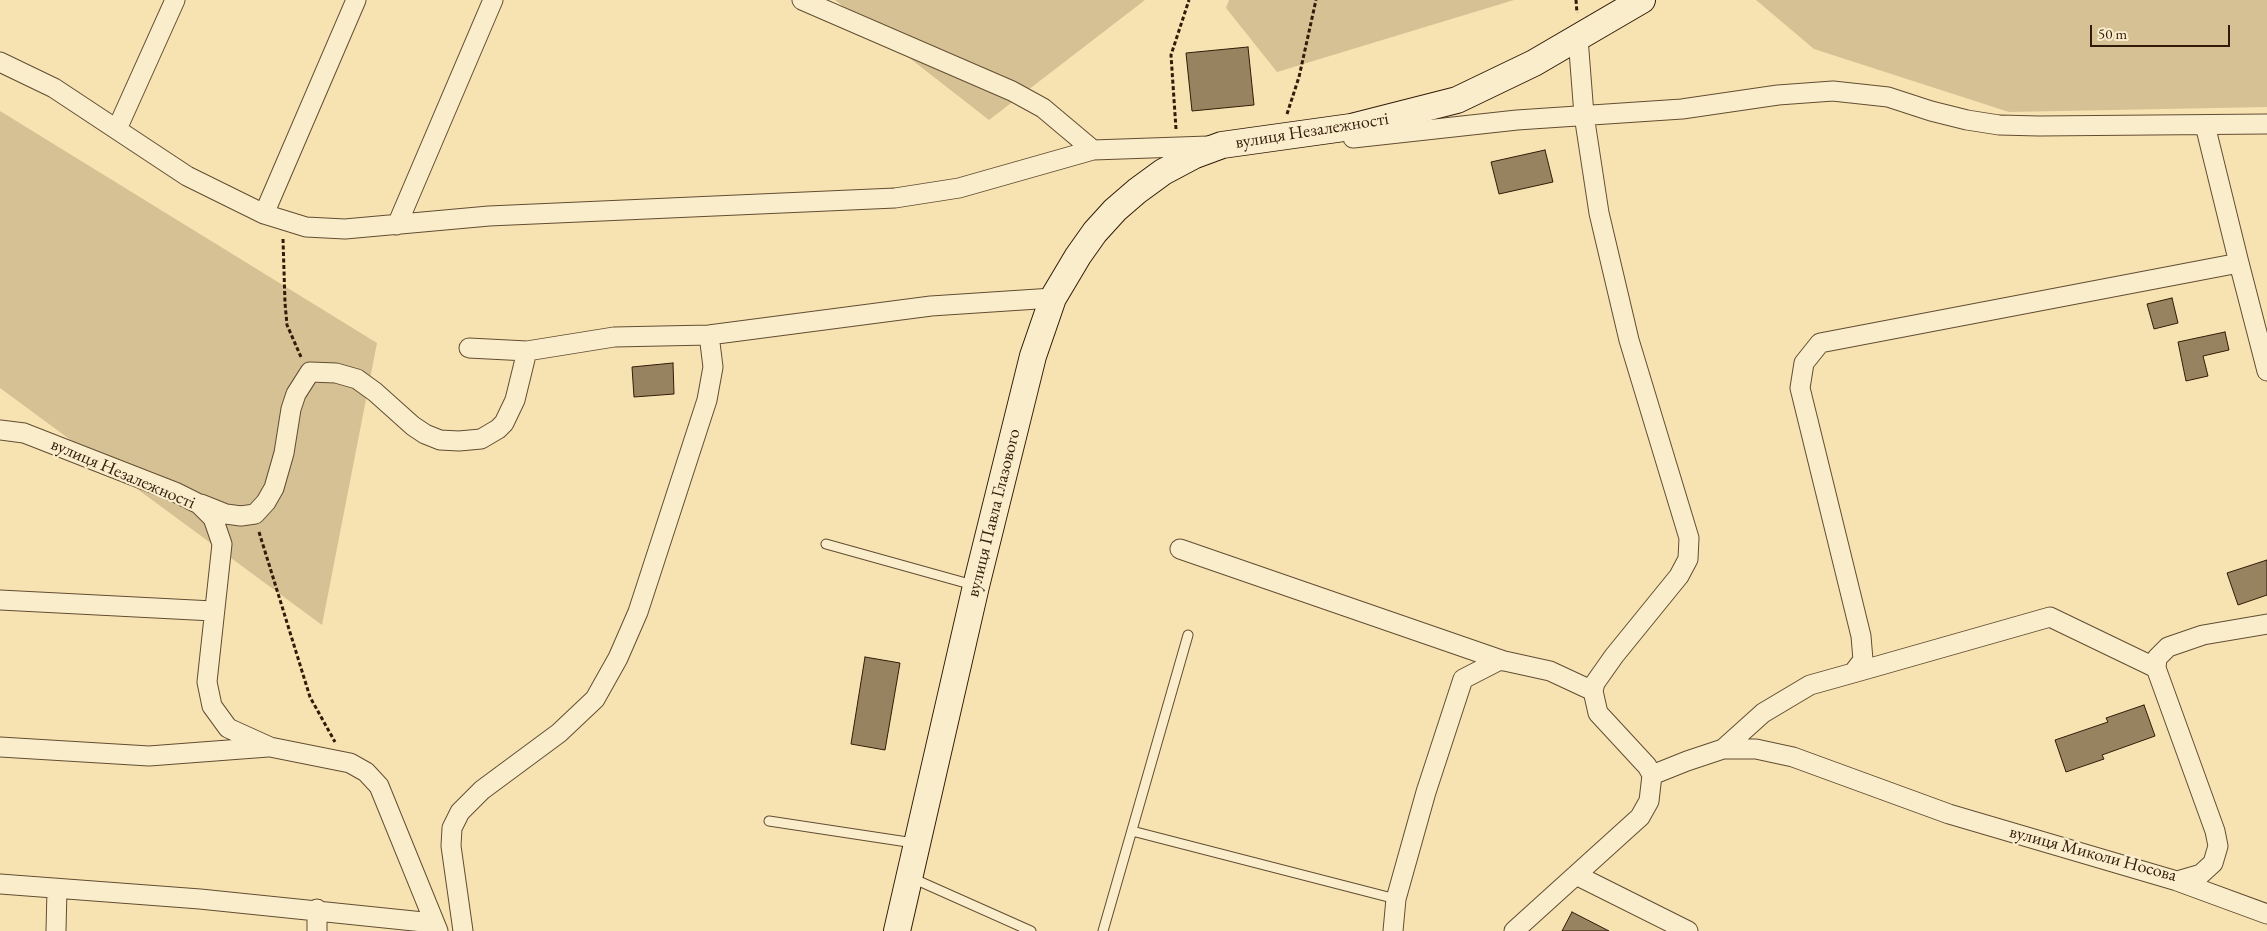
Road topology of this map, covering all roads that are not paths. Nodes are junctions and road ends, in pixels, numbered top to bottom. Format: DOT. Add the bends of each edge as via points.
graph roads {
  1 [pos="175,0"];
  2 [pos="356,0"];
  3 [pos="493,0"];
  4 [pos="802,0"];
  5 [pos="1642,0"];
  6 [pos="1578,38"];
  7 [pos="0,62"];
  8 [pos="1584,115"];
  9 [pos="2267,124"];
  10 [pos="2205,125"];
  11 [pos="117,129"];
  12 [pos="1353,138"];
  13 [pos="1093,150"];
  14 [pos="1186,151"];
  15 [pos="272,217"];
  16 [pos="397,225"];
  17 [pos="2239,263"];
  18 [pos="1053,298"];
  19 [pos="709,335"];
  20 [pos="470,348"];
  21 [pos="527,351"];
  22 [pos="2267,371"];
  23 [pos="0,430"];
  24 [pos="199,504"];
  25 [pos="826,544"];
  26 [pos="1180,549"];
  27 [pos="976,586"];
  28 [pos="0,600"];
  29 [pos="213,611"];
  30 [pos="2267,624"];
  31 [pos="1188,636"];
  32 [pos="1504,661"];
  33 [pos="2156,668"];
  34 [pos="1853,673"];
  35 [pos="1592,691"];
  36 [pos="0,747"];
  37 [pos="270,747"];
  38 [pos="1723,749"];
  39 [pos="1652,775"];
  40 [pos="769,821"];
  41 [pos="1132,830"];
  42 [pos="917,843"];
  43 [pos="1576,874"];
  44 [pos="909,876"];
  45 [pos="2177,881"];
  46 [pos="0,884"];
  47 [pos="57,889"];
  48 [pos="1396,899"];
  49 [pos="317,910"];
  50 [pos="2267,914"];
  51 [pos="436,927"];
  52 [pos="56,931"];
  53 [pos="317,931"];
  54 [pos="464,931"];
  55 [pos="896,931"];
  56 [pos="1031,931"];
  57 [pos="1103,931"];
  58 [pos="1393,931"];
  59 [pos="1514,931"];
  60 [pos="1688,931"];
  1 -- 11 [label="street"];
  2 -- 15 [label="street"];
  3 -- 16 [label="street"];
  4 -- 13 [label="street" via="1012,91 1043,108"];
  5 -- 6 [label="main road, вулиця Незалежності"];
  6 -- 8 [label="street"];
  6 -- 14 [label="main road, вулиця Незалежності" via="1504,79 1457,100 1351,127"];
  7 -- 11 [label="street" via="54,88"];
  8 -- 10 [label="street" via="1682,109 1778,95 1834,91 1888,97 1931,112 1999,125"];
  8 -- 12 [label="street"];
  8 -- 35 [label="street" via="1599,213 1629,340 1689,538 1688,559 1679,576 1614,656 1594,683"];
  9 -- 10 [label="street"];
  10 -- 17 [label="street"];
  11 -- 15 [label="street" via="187,176"];
  13 -- 14 [label="street"];
  13 -- 16 [label="street" via="959,188 895,198 489,216"];
  14 -- 18 [label="main road, вулиця Павла Глазового" via="1115,210 1078,256"];
  15 -- 16 [label="street" via="306,227"];
  17 -- 22 [label="street"];
  17 -- 34 [label="street" via="1820,343 1804,363 1800,388 1860,636 1863,660"];
  18 -- 19 [label="street" via="931,306"];
  18 -- 27 [label="main road, вулиця Павла Глазового" via="1028,374"];
  19 -- 21 [label="street" via="614,337"];
  19 -- 54 [label="street" via="712,367 707,400 638,612 618,658 595,698 559,734 482,790 460,812 452,828 450,846"];
  20 -- 21 [label="street"];
  21 -- 24 [label="street" via="515,400 504,423 481,438 459,441 440,440 426,434 357,379 336,373 310,372 291,409 274,488 255,514 226,514"];
  23 -- 24 [label="street, вулиця Незалежності" via="24,433"];
  24 -- 29 [label="street, вулиця Незалежності" via="213,518 222,544"];
  25 -- 27 [label="lane"];
  26 -- 32 [label="street"];
  27 -- 42 [label="main road, вулиця Павла Глазового"];
  28 -- 29 [label="street"];
  29 -- 37 [label="street, вулиця Незалежності" via="207,682 212,706 228,728"];
  30 -- 33 [label="street" via="2203,636 2168,647 2157,658"];
  31 -- 41 [label="lane"];
  32 -- 35 [label="street" via="1550,671"];
  32 -- 48 [label="street" via="1500,660 1463,679"];
  33 -- 34 [label="street" via="2050,617"];
  33 -- 45 [label="street, вулиця Миколи Носова" via="2218,846 2212,863 2201,874"];
  34 -- 38 [label="street" via="1810,685 1763,713"];
  35 -- 39 [label="street" via="1598,713"];
  36 -- 37 [label="street" via="149,756"];
  37 -- 51 [label="street, вулиця Незалежності" via="350,763 366,772 379,786"];
  38 -- 39 [label="street, вулиця Миколи Носова"];
  38 -- 45 [label="street, вулиця Миколи Носова" via="1756,749 1793,757 1949,814"];
  39 -- 43 [label="street" via="1649,801 1640,817"];
  40 -- 42 [label="lane"];
  41 -- 48 [label="lane"];
  41 -- 57 [label="lane"];
  42 -- 44 [label="main road, вулиця Павла Глазового"];
  43 -- 59 [label="street"];
  43 -- 60 [label="street"];
  44 -- 55 [label="main road, вулиця Павла Глазового"];
  44 -- 56 [label="lane"];
  45 -- 50 [label="street"];
  46 -- 47 [label="street"];
  47 -- 49 [label="street"];
  47 -- 52 [label="street"];
  48 -- 58 [label="street"];
  49 -- 51 [label="street"];
  49 -- 53 [label="street"];
}
